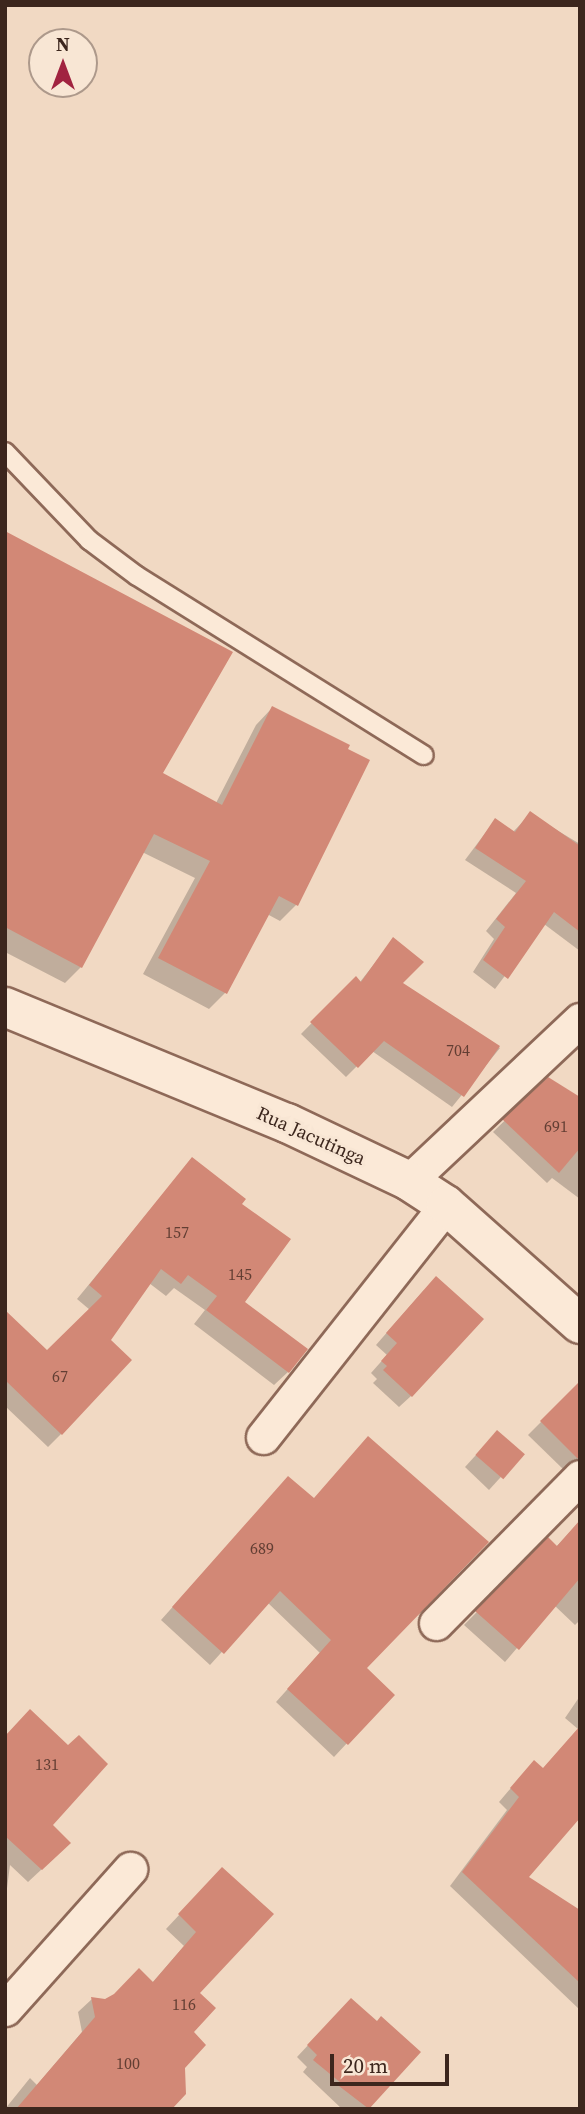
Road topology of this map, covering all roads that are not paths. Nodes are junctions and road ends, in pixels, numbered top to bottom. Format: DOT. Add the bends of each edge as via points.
graph roads {
  1 [pos="5,452"];
  2 [pos="424,755"];
  3 [pos="5,1007"];
  4 [pos="580,1020"];
  5 [pos="409,1181"];
  6 [pos="446,1205"];
  7 [pos="580,1324"];
  8 [pos="263,1437"];
  9 [pos="580,1478"];
  10 [pos="436,1623"];
  11 [pos="130,1869"];
  12 [pos="5,2009"];
  1 -- 2 [label="lane" via="89,540 137,576"];
  3 -- 5 [label="street, Rua Jacutinga" via="287,1124"];
  4 -- 5 [label="street"];
  5 -- 6 [label="street, Rua Jacutinga"];
  6 -- 7 [label="street, Rua Jacutinga"];
  6 -- 8 [label="street"];
  9 -- 10 [label="street"];
  11 -- 12 [label="street"];
}
